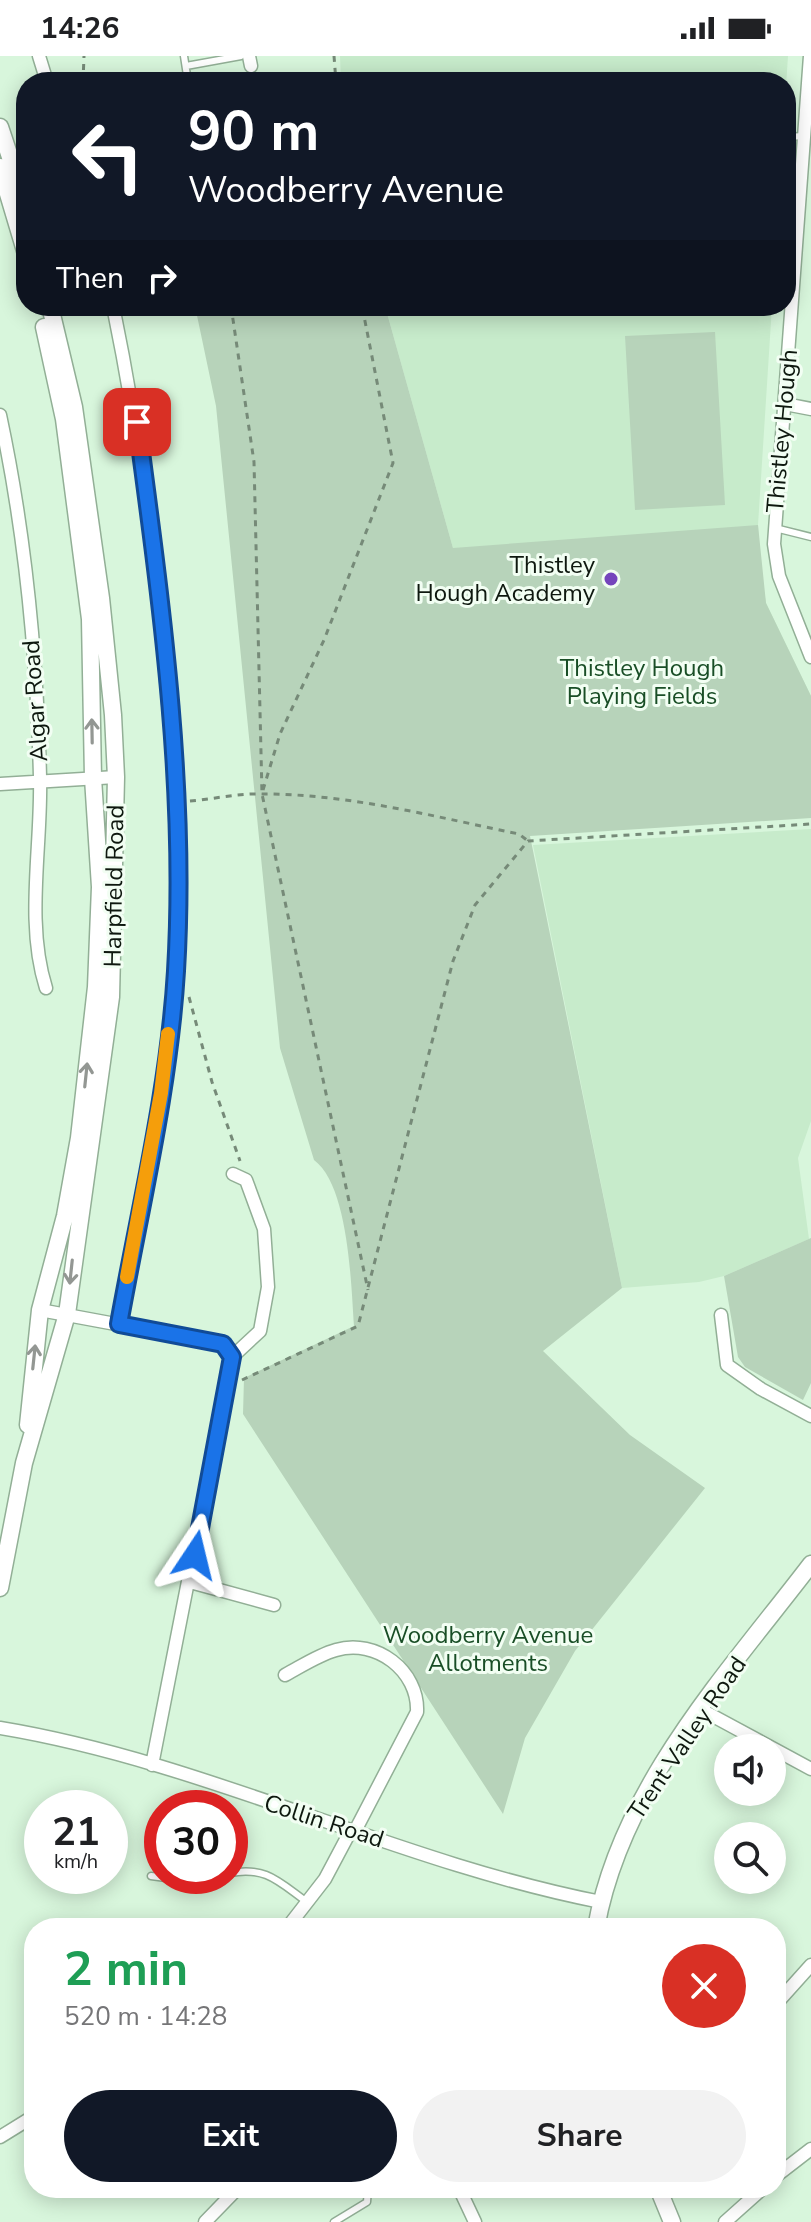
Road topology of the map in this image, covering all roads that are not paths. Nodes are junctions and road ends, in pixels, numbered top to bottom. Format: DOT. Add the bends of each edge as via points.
graph roads {
  1 [pos="184,56"];
  2 [pos="241,56"];
  3 [pos="810,56"];
  4 [pos="186,66"];
  5 [pos="187,72"];
  6 [pos="0,127"];
  7 [pos="796,136"];
  8 [pos="804,136"];
  9 [pos="0,167"];
  10 [pos="16,175"];
  11 [pos="796,199"];
  12 [pos="800,199"];
  13 [pos="16,207"];
  14 [pos="796,254"];
  15 [pos="41,316"];
  16 [pos="52,316"];
  17 [pos="115,316"];
  18 [pos="791,316"];
  19 [pos="785,404"];
  20 [pos="811,409"];
  21 [pos="0,415"];
  22 [pos="3,440"];
  23 [pos="775,528"];
  24 [pos="811,537"];
  25 [pos="811,657"];
  26 [pos="116,777"];
  27 [pos="93,778"];
  28 [pos="40,781"];
  29 [pos="0,784"];
  30 [pos="46,988"];
  31 [pos="233,1174"];
  32 [pos="40,1310"];
  33 [pos="67,1314"];
  34 [pos="721,1315"];
  35 [pos="119,1324"];
  36 [pos="232,1357"];
  37 [pos="811,1416"];
  38 [pos="24,1463"];
  39 [pos="811,1564"];
  40 [pos="190,1582"];
  41 [pos="0,1588"];
  42 [pos="274,1605"];
  43 [pos="285,1675"];
  44 [pos="700,1709"];
  45 [pos="0,1728"];
  46 [pos="152,1765"];
  47 [pos="811,1769"];
  48 [pos="353,1831"];
  49 [pos="248,1870"];
  50 [pos="307,1902"];
  51 [pos="601,1902"];
  52 [pos="297,1918"];
  53 [pos="598,1918"];
  54 [pos="811,1965"];
  55 [pos="786,1993"];
  56 [pos="24,2122"];
  57 [pos="0,2137"];
  58 [pos="811,2149"];
  59 [pos="786,2168"];
  60 [pos="228,2198"];
  61 [pos="367,2198"];
  62 [pos="464,2198"];
  63 [pos="662,2198"];
  64 [pos="752,2198"];
  65 [pos="205,2222"];
  66 [pos="334,2222"];
  67 [pos="475,2222"];
  68 [pos="672,2222"];
  69 [pos="725,2222"];
  1 -- 4 [label="lane"];
  2 -- 4 [label="lane"];
  3 -- 8 [label="street, Thistley Hough"];
  4 -- 5 [label="lane"];
  6 -- 10 [label="street"];
  7 -- 8 [label="lane"];
  8 -- 12 [label="street, Thistley Hough"];
  9 -- 13 [label="street"];
  11 -- 12 [label="street"];
  12 -- 14 [label="street, Thistley Hough"];
  27 -- 15 [label="street, Harpfield Road, one-way" via="90,619 64,419"];
  16 -- 26 [label="street, Harpfield Road" via="74,407 99,584"];
  17 -- 35 [label="street" via="137,422 157,568 176,802 176,972 161,1093"];
  18 -- 19 [label="street, Thistley Hough"];
  19 -- 20 [label="street"];
  19 -- 23 [label="street, Thistley Hough"];
  21 -- 22 [label="street, Algar Road"];
  22 -- 28 [label="street, Algar Road" via="28,608"];
  23 -- 24 [label="lane"];
  23 -- 25 [label="street, Thistley Hough" via="779,576"];
  26 -- 27 [label="street"];
  26 -- 33 [label="street, Harpfield Road, one-way" via="111,997"];
  27 -- 28 [label="street"];
  32 -- 27 [label="street, Harpfield Road, one-way" via="79,1138 96,987 100,887"];
  28 -- 29 [label="street"];
  28 -- 30 [label="street, Algar Road" via="36,956"];
  31 -- 36 [label="street" via="246,1180 264,1229 268,1287 260,1331"];
  32 -- 33 [label="street"];
  38 -- 32 [label="street, Harpfield Road, one-way"];
  33 -- 35 [label="street"];
  33 -- 38 [label="street, Harpfield Road"];
  34 -- 37 [label="street" via="727,1365"];
  35 -- 36 [label="street" via="223,1344"];
  36 -- 40 [label="street"];
  38 -- 41 [label="street, Harpfield Road"];
  39 -- 44 [label="street, Trent Valley Road"];
  40 -- 42 [label="street"];
  40 -- 46 [label="street"];
  43 -- 48 [label="street" via="336,1650 376,1650 402,1668 418,1699 417,1712"];
  44 -- 47 [label="street"];
  44 -- 51 [label="street, Trent Valley Road" via="620,1840"];
  45 -- 46 [label="street, Collin Road"];
  46 -- 48 [label="street, Collin Road"];
  48 -- 50 [label="street"];
  48 -- 51 [label="street, Collin Road"];
  49 -- 50 [label="lane" via="272,1876"];
  50 -- 52 [label="street"];
  51 -- 53 [label="street, Trent Valley Road"];
  54 -- 55 [label="street"];
  56 -- 57 [label="street"];
  58 -- 59 [label="street"];
  60 -- 65 [label="street"];
  61 -- 66 [label="lane"];
  62 -- 67 [label="street"];
  63 -- 68 [label="street"];
  64 -- 69 [label="street"];
}
